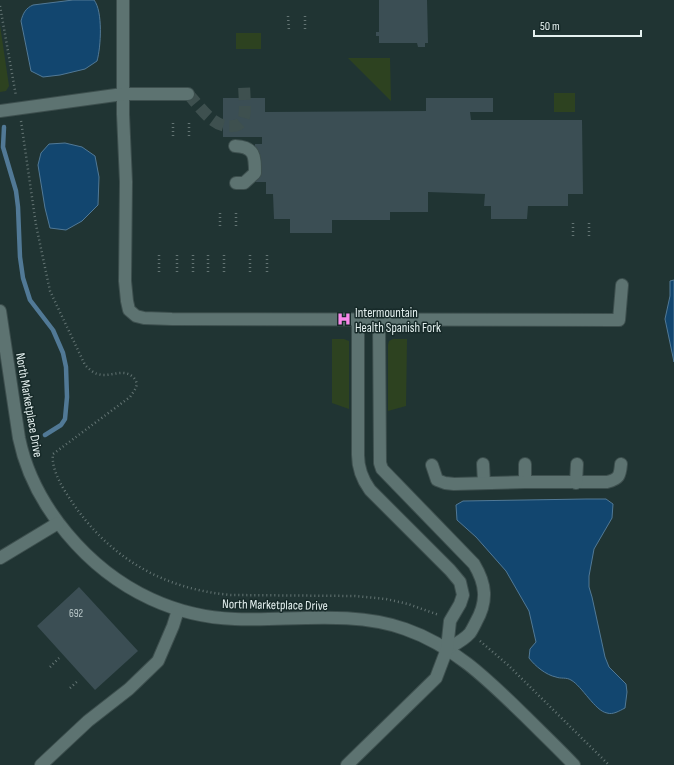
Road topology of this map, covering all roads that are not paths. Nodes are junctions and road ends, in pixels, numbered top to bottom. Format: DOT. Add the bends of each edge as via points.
graph roads {
  1 [pos="123,0"];
  2 [pos="123,94"];
  3 [pos="188,94"];
  4 [pos="0,112"];
  5 [pos="234,146"];
  6 [pos="236,183"];
  7 [pos="622,285"];
  8 [pos="0,311"];
  9 [pos="358,320"];
  10 [pos="379,320"];
  11 [pos="380,463"];
  12 [pos="483,464"];
  13 [pos="525,464"];
  14 [pos="577,464"];
  15 [pos="621,464"];
  16 [pos="432,465"];
  17 [pos="360,471"];
  18 [pos="525,482"];
  19 [pos="484,483"];
  20 [pos="576,483"];
  21 [pos="58,523"];
  22 [pos="0,558"];
  23 [pos="178,610"];
  24 [pos="447,650"];
  25 [pos="569,763"];
  26 [pos="41,765"];
  27 [pos="347,765"];
  1 -- 2 [label="street"];
  2 -- 3 [label="street"];
  2 -- 4 [label="street"];
  2 -- 9 [label="street" via="126,182 125,281 130,310 136,316"];
  5 -- 6 [label="street" via="249,149 255,157 255,173 244,183"];
  7 -- 10 [label="street" via="619,320"];
  8 -- 21 [label="street, North Marketplace Drive" via="23,454 30,474"];
  9 -- 10 [label="street"];
  9 -- 17 [label="street"];
  10 -- 11 [label="street"];
  11 -- 17 [label="street"];
  11 -- 24 [label="street" via="386,474 474,564 482,579 485,591 480,616 470,633"];
  12 -- 19 [label="street"];
  13 -- 18 [label="street"];
  14 -- 20 [label="street"];
  15 -- 20 [label="street" via="620,474 615,480"];
  16 -- 19 [label="street" via="437,480 445,483"];
  17 -- 24 [label="street" via="370,490 460,582 463,594 450,621"];
  18 -- 19 [label="street"];
  18 -- 20 [label="street"];
  21 -- 22 [label="street"];
  21 -- 23 [label="street, North Marketplace Drive" via="104,569 150,599"];
  23 -- 24 [label="street, North Marketplace Drive" via="236,619 340,619 377,622 404,629"];
  23 -- 26 [label="street" via="158,661"];
  24 -- 25 [label="street, North Marketplace Drive" via="475,669"];
  24 -- 27 [label="street" via="436,678"];
}
